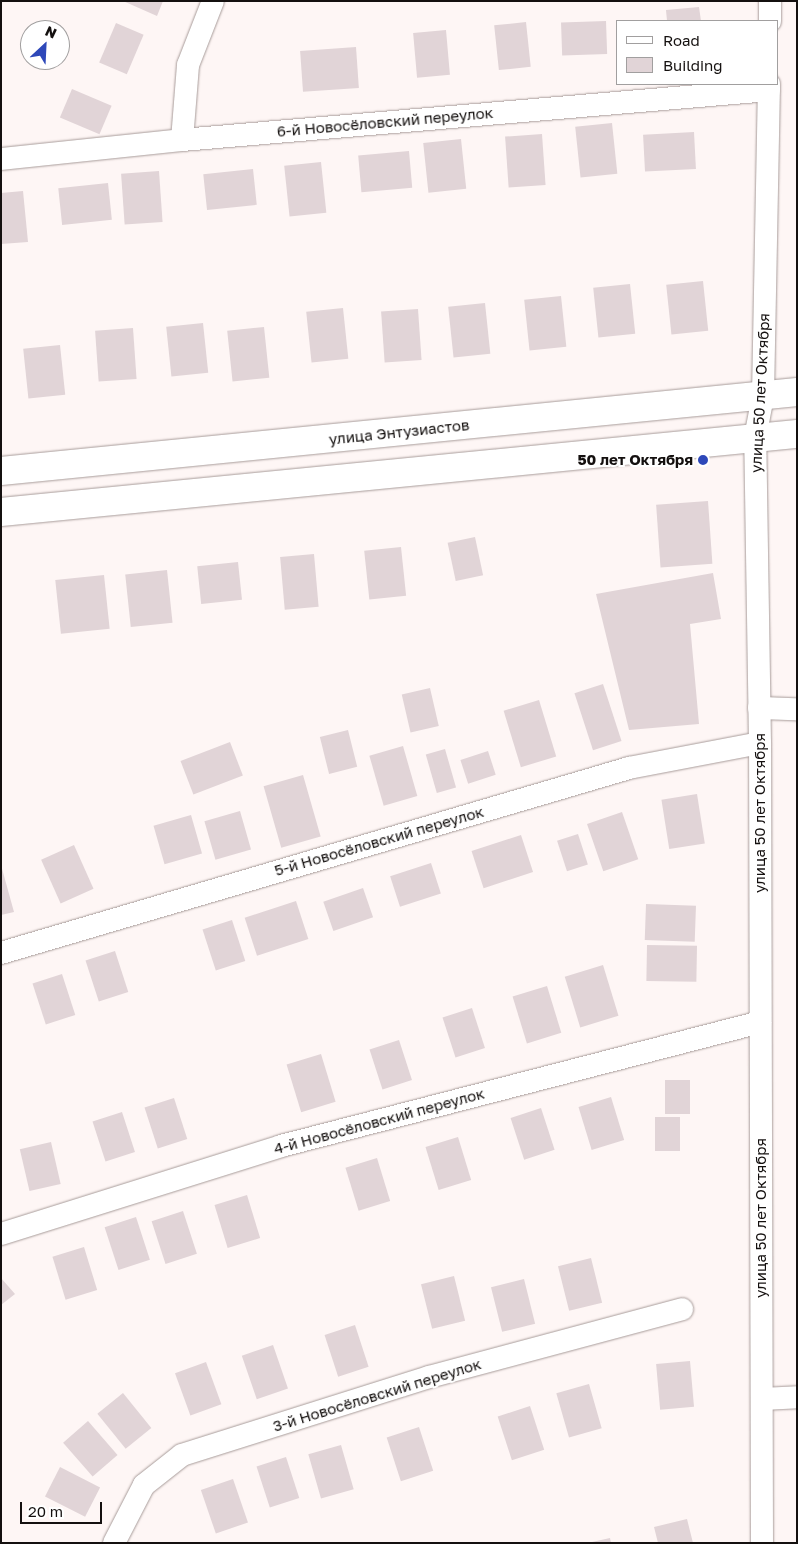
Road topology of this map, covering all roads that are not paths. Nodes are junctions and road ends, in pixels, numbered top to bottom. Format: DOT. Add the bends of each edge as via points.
graph roads {
  1 [pos="213,1"];
  2 [pos="770,1"];
  3 [pos="770,20"];
  4 [pos="769,87"];
  5 [pos="182,140"];
  6 [pos="1,159"];
  7 [pos="797,392"];
  8 [pos="763,396"];
  9 [pos="797,434"];
  10 [pos="755,438"];
  11 [pos="1,471"];
  12 [pos="1,512"];
  13 [pos="759,708"];
  14 [pos="797,709"];
  15 [pos="760,743"];
  16 [pos="1,953"];
  17 [pos="760,1022"];
  18 [pos="1,1234"];
  19 [pos="682,1309"];
  20 [pos="797,1397"];
  21 [pos="762,1399"];
  22 [pos="114,1543"];
  23 [pos="762,1543"];
  1 -- 5 [label="street" via="188,65"];
  2 -- 3 [label="street"];
  4 -- 5 [label="street, 6-й Новосёловский переулок"];
  4 -- 8 [label="street, улица 50 лет Октября"];
  5 -- 6 [label="street, 6-й Новосёловский переулок"];
  7 -- 8 [label="main road, улица Энтузиастов"];
  8 -- 10 [label="street, улица 50 лет Октября"];
  8 -- 11 [label="main road, улица Энтузиастов"];
  9 -- 10 [label="main road"];
  10 -- 12 [label="main road"];
  10 -- 13 [label="street, улица 50 лет Октября"];
  13 -- 14 [label="street"];
  13 -- 15 [label="street, улица 50 лет Октября"];
  15 -- 16 [label="street, 5-й Новосёловский переулок" via="629,768"];
  15 -- 17 [label="street, улица 50 лет Октября"];
  17 -- 18 [label="street, 4-й Новосёловский переулок" via="281,1146"];
  17 -- 21 [label="street, улица 50 лет Октября"];
  19 -- 22 [label="street, 3-й Новосёловский переулок" via="429,1377 182,1455 144,1485"];
  20 -- 21 [label="street"];
  21 -- 23 [label="street, улица 50 лет Октября"];
}
